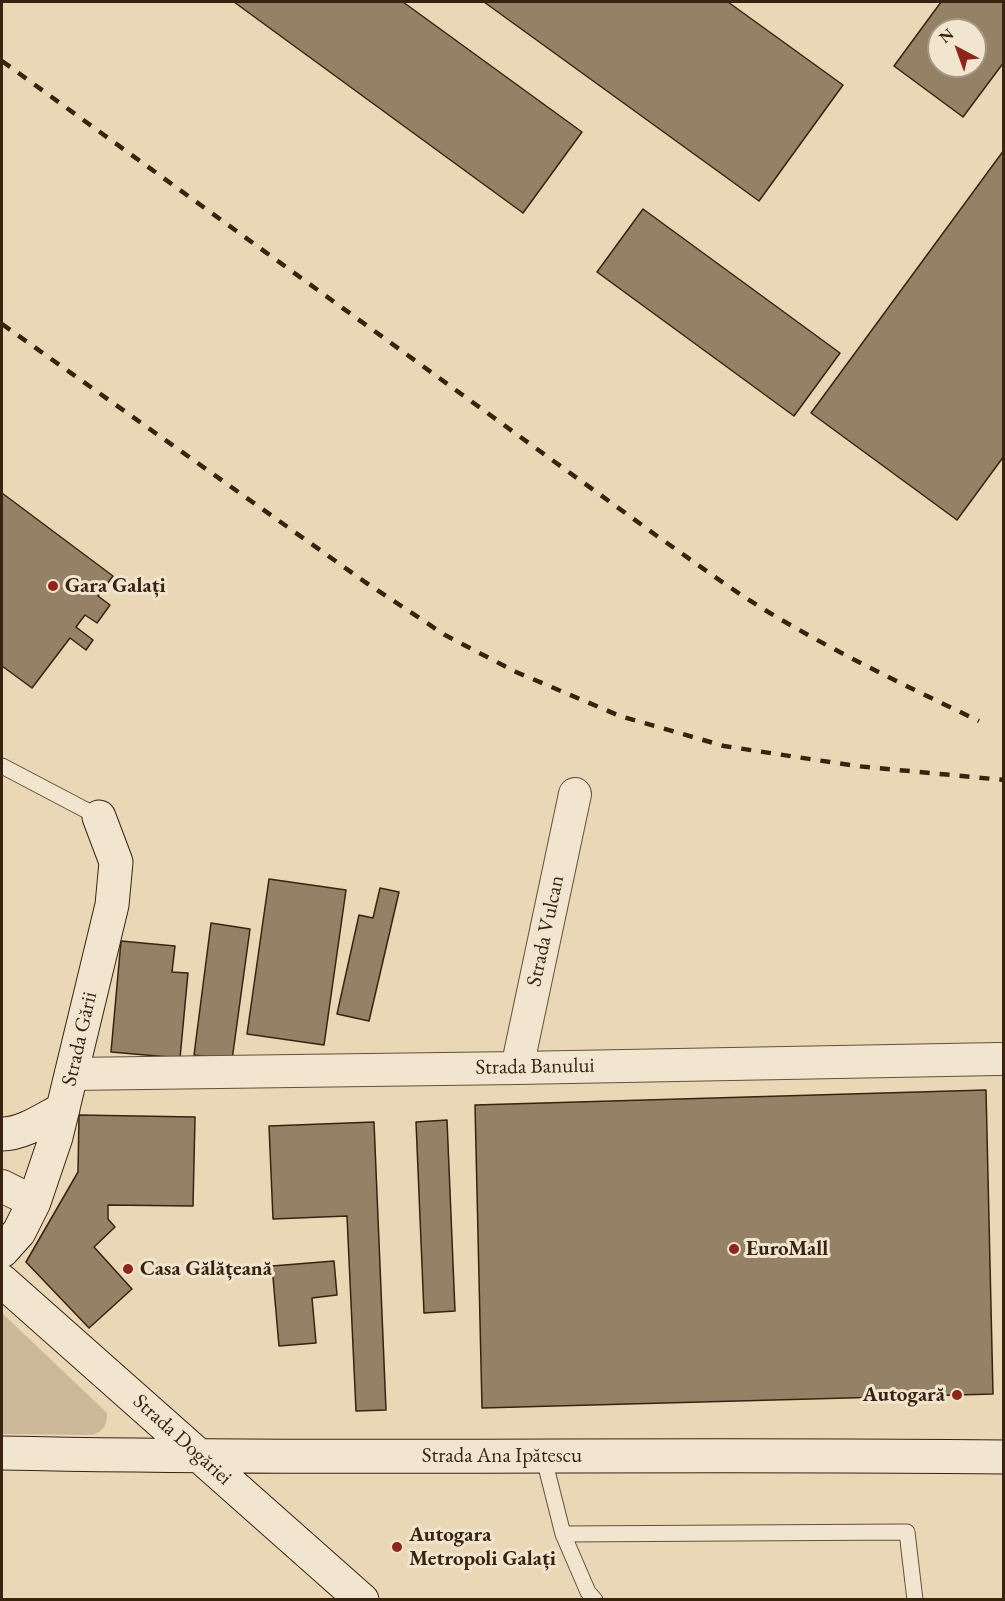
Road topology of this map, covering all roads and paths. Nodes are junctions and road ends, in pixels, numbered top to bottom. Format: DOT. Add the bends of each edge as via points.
graph roads {
  1 [pos="2,766"];
  2 [pos="575,794"];
  3 [pos="99,817"];
  4 [pos="999,1059"];
  5 [pos="517,1068"];
  6 [pos="71,1074"];
  7 [pos="63,1109"];
  8 [pos="2,1134"];
  9 [pos="2,1186"];
  10 [pos="34,1202"];
  11 [pos="2,1251"];
  12 [pos="2,1281"];
  13 [pos="2,1453"];
  14 [pos="543,1455"];
  15 [pos="200,1457"];
  16 [pos="1004,1457"];
  17 [pos="563,1534"];
  18 [pos="362,1599"];
  19 [pos="595,1599"];
  20 [pos="915,1599"];
  1 -- 3 [label="lane"];
  2 -- 5 [label="street, Strada Vulcan"];
  3 -- 6 [label="main road, Strada Gării" via="116,862 112,905"];
  4 -- 5 [label="street, Strada Banului"];
  5 -- 6 [label="street, Strada Banului"];
  6 -- 7 [label="main road, Strada Gării"];
  7 -- 8 [label="main road" via="32,1126"];
  7 -- 10 [label="main road, Strada Gării"];
  9 -- 10 [label="street"];
  10 -- 11 [label="main road, Strada Gării" via="19,1232"];
  12 -- 15 [label="main road, Strada Dogăriei"];
  13 -- 15 [label="main road, Strada Ana Ipătescu"];
  14 -- 15 [label="main road, Strada Ana Ipătescu"];
  14 -- 16 [label="main road, Strada Ana Ipătescu"];
  14 -- 17 [label="lane"];
  15 -- 18 [label="main road, Strada Dogăriei"];
  17 -- 19 [label="lane" via="588,1592"];
  17 -- 20 [label="lane" via="907,1532"];
}
